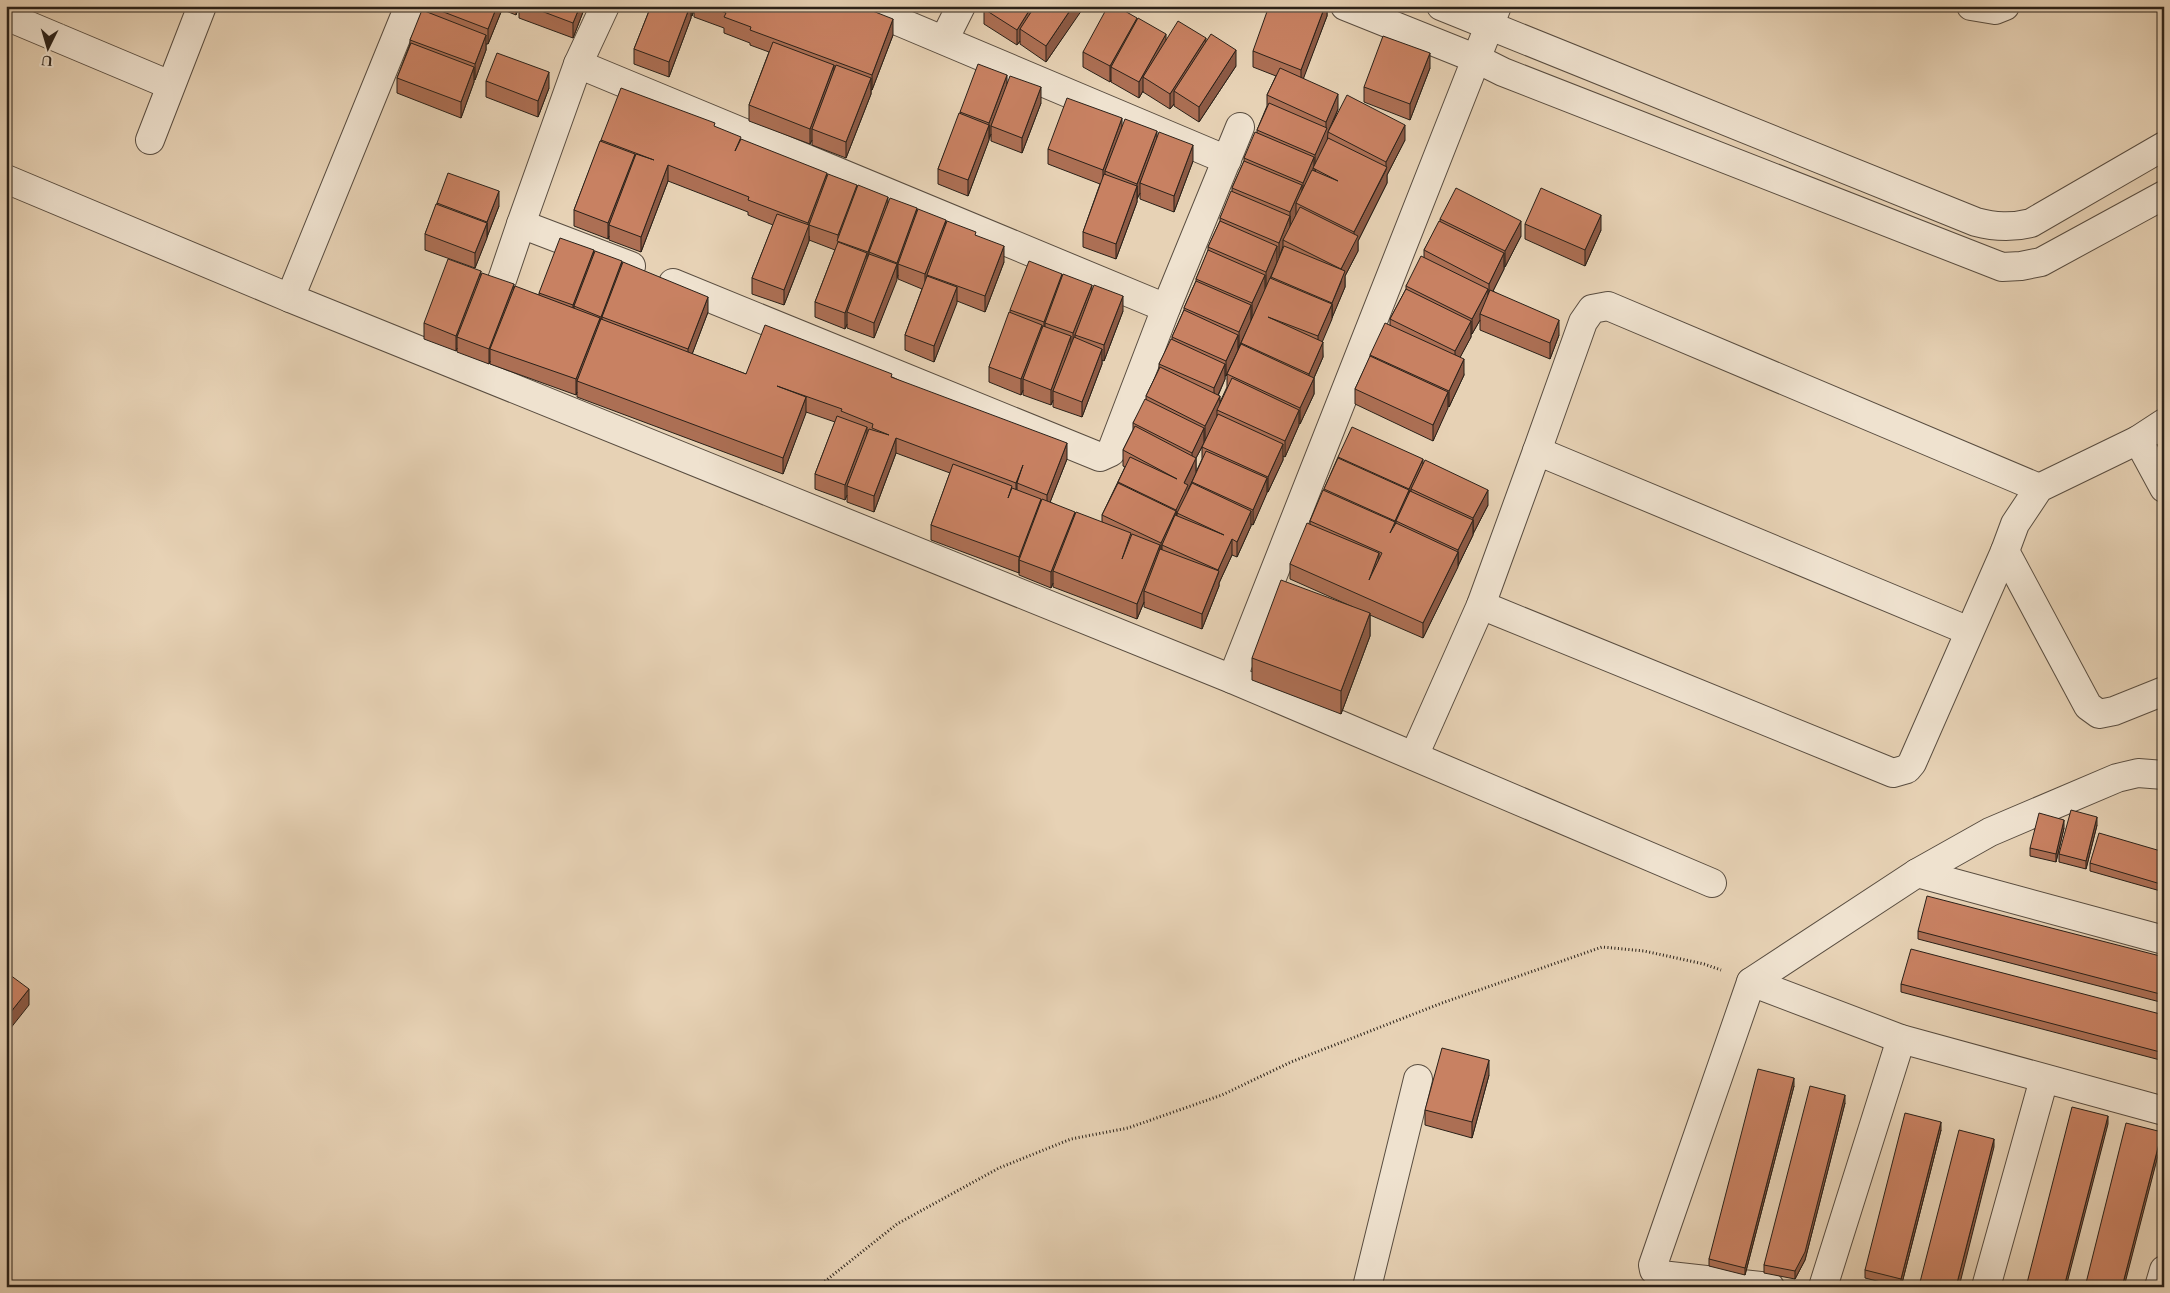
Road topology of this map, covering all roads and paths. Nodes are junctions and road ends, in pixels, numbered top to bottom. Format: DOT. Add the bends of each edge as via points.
graph roads {
  1 [pos="202,6"];
  2 [pos="409,6"];
  3 [pos="605,6"];
  4 [pos="862,6"];
  5 [pos="961,6"];
  6 [pos="1345,6"];
  7 [pos="1441,6"];
  8 [pos="1971,6"];
  9 [pos="2006,6"];
  10 [pos="6,16"];
  11 [pos="913,16"];
  12 [pos="1492,16"];
  13 [pos="944,40"];
  14 [pos="1477,59"];
  15 [pos="578,64"];
  16 [pos="170,85"];
  17 [pos="1240,126"];
  18 [pos="150,140"];
  19 [pos="2164,146"];
  20 [pos="1227,160"];
  21 [pos="6,179"];
  22 [pos="2164,196"];
  23 [pos="521,224"];
  24 [pos="502,280"];
  25 [pos="290,298"];
  26 [pos="1166,308"];
  27 [pos="2164,423"];
  28 [pos="2138,440"];
  29 [pos="1538,452"];
  30 [pos="2039,488"];
  31 [pos="2164,488"];
  32 [pos="2005,551"];
  33 [pos="1481,605"];
  34 [pos="1969,631"];
  35 [pos="1232,679"];
  36 [pos="2164,691"];
  37 [pos="1414,756"];
  38 [pos="2164,775"];
  39 [pos="1917,873"];
  40 [pos="1712,884"];
  41 [pos="2164,940"];
  42 [pos="1751,982"];
  43 [pos="1901,1039"];
  44 [pos="1418,1079"];
  45 [pos="2044,1079"];
  46 [pos="2164,1111"];
  47 [pos="2164,1270"];
  48 [pos="812,1287"];
  49 [pos="1367,1287"];
  50 [pos="1770,1287"];
  51 [pos="1823,1287"];
  52 [pos="1986,1287"];
  53 [pos="2159,1287"];
  1 -- 16 [label="street"];
  2 -- 25 [label="street"];
  3 -- 15 [label="street"];
  4 -- 11 [label="street"];
  5 -- 13 [label="street"];
  6 -- 14 [label="street"];
  7 -- 12 [label="street"];
  8 -- 9 [label="street" via="1995,10"];
  10 -- 16 [label="street"];
  11 -- 13 [label="street"];
  12 -- 14 [label="street"];
  12 -- 19 [label="street" via="1976,222 1996,227 2031,223"];
  13 -- 20 [label="street"];
  14 -- 22 [label="street" via="1512,76 2002,267 2041,262"];
  14 -- 35 [label="street"];
  15 -- 23 [label="street"];
  15 -- 26 [label="street"];
  16 -- 18 [label="street"];
  17 -- 20 [label="street"];
  20 -- 26 [label="street"];
  21 -- 25 [label="street"];
  23 -- 24 [label="street"];
  23 -- 26 [label="street" via="1100,457 1111,452"];
  25 -- 35 [label="street"];
  27 -- 28 [label="street"];
  28 -- 30 [label="street"];
  28 -- 31 [label="street"];
  29 -- 30 [label="street" via="1583,322 1592,309 1608,306"];
  29 -- 33 [label="street"];
  29 -- 34 [label="street"];
  30 -- 32 [label="street" via="2015,524"];
  32 -- 34 [label="street"];
  32 -- 36 [label="street" via="2088,706 2099,714"];
  33 -- 34 [label="street" via="1893,773 1907,769 1912,763"];
  33 -- 37 [label="street"];
  35 -- 37 [label="street"];
  37 -- 40 [label="street"];
  38 -- 39 [label="street" via="2138,773 2117,778 1990,832"];
  39 -- 41 [label="street"];
  39 -- 42 [label="street"];
  42 -- 43 [label="street"];
  42 -- 48 [label="path" via="1704,964 1644,951 1602,947 1442,1003 1291,1062 1222,1095 1128,1128 1071,1139 999,1168 897,1224 824,1282"];
  42 -- 50 [label="street" via="1652,1265 1661,1275"];
  43 -- 45 [label="street"];
  43 -- 51 [label="street"];
  44 -- 49 [label="street"];
  45 -- 46 [label="street"];
  45 -- 52 [label="street"];
  47 -- 53 [label="street"];
}
